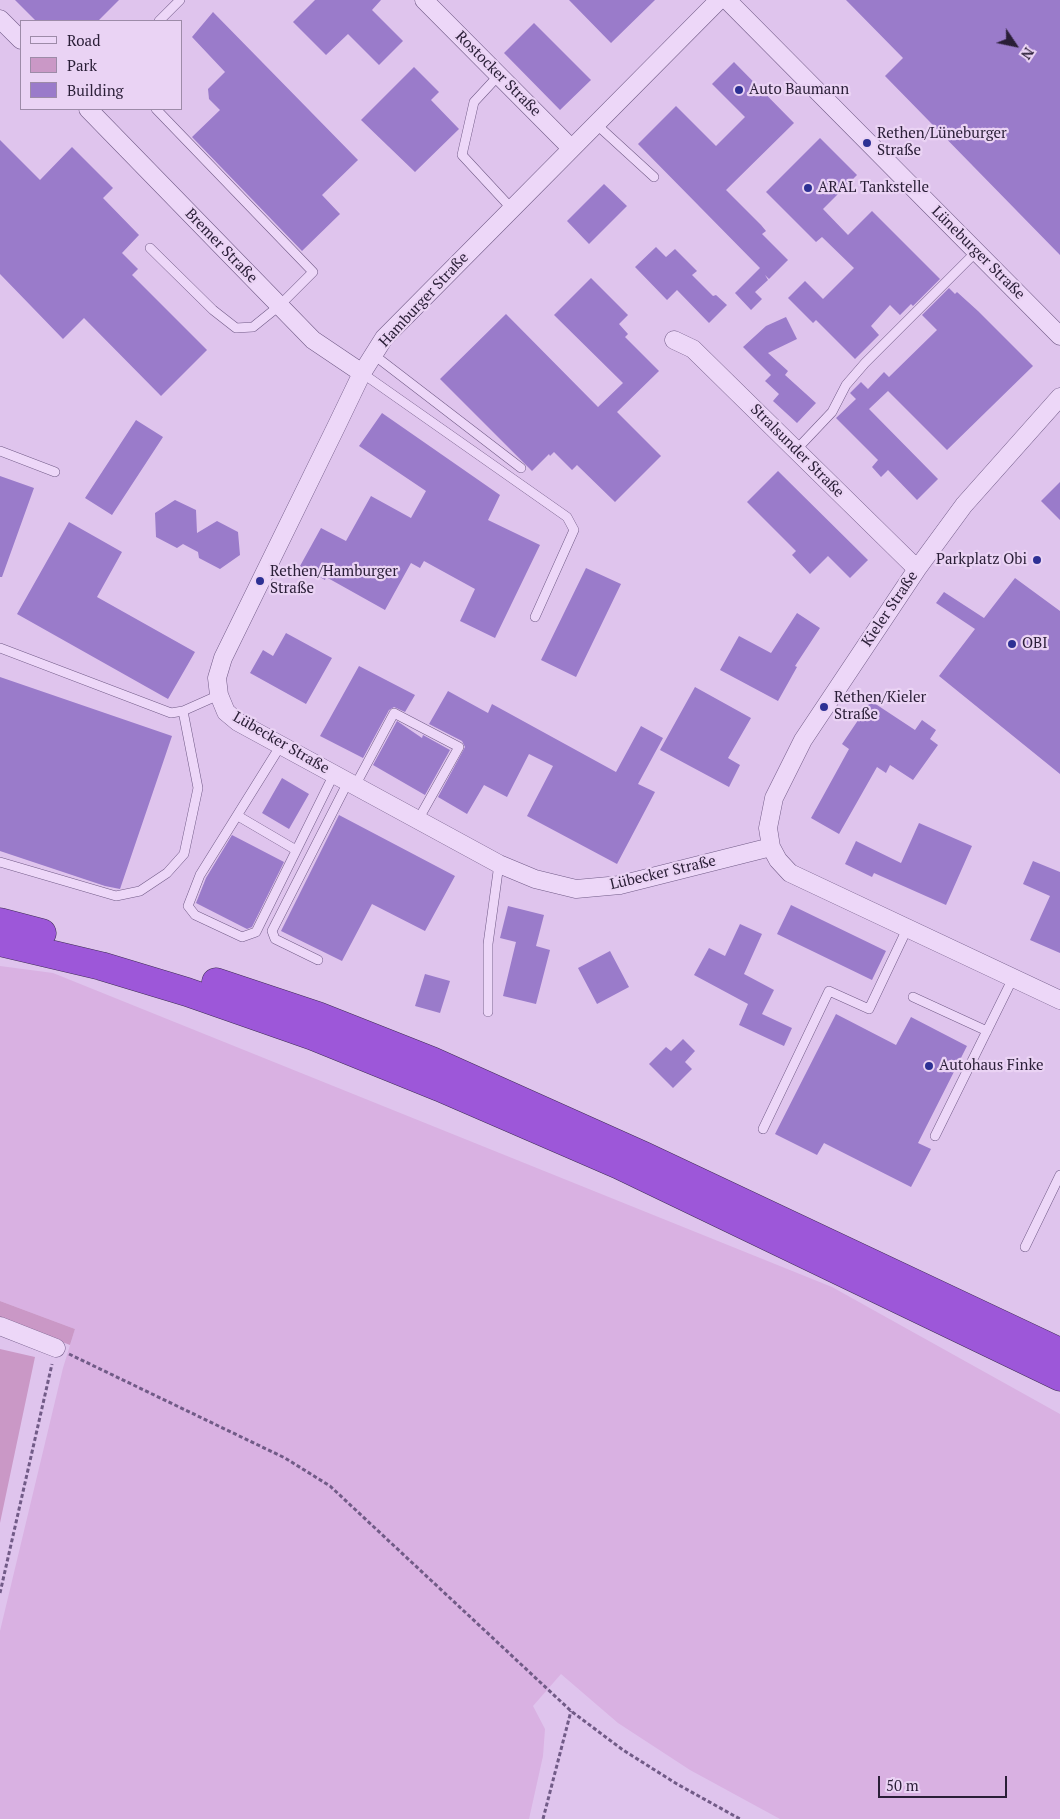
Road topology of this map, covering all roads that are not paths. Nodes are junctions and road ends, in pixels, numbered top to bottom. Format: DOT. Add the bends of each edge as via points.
graph roads {
  1 [pos="180,0"];
  2 [pos="424,0"];
  3 [pos="719,0"];
  4 [pos="727,0"];
  5 [pos="0,19"];
  6 [pos="160,20"];
  7 [pos="20,39"];
  8 [pos="499,75"];
  9 [pos="89,110"];
  10 [pos="157,110"];
  11 [pos="596,124"];
  12 [pos="571,148"];
  13 [pos="654,176"];
  14 [pos="512,209"];
  15 [pos="150,248"];
  16 [pos="976,252"];
  17 [pos="279,306"];
  18 [pos="1060,336"];
  19 [pos="674,340"];
  20 [pos="374,355"];
  21 [pos="362,373"];
  22 [pos="1060,397"];
  23 [pos="796,450"];
  24 [pos="0,451"];
  25 [pos="521,468"];
  26 [pos="56,472"];
  27 [pos="916,569"];
  28 [pos="535,617"];
  29 [pos="0,648"];
  30 [pos="219,695"];
  31 [pos="183,711"];
  32 [pos="281,745"];
  33 [pos="346,780"];
  34 [pos="238,816"];
  35 [pos="418,820"];
  36 [pos="770,847"];
  37 [pos="296,850"];
  38 [pos="0,862"];
  39 [pos="499,864"];
  40 [pos="0,922"];
  41 [pos="907,929"];
  42 [pos="0,942"];
  43 [pos="318,960"];
  44 [pos="1013,978"];
  45 [pos="913,997"];
  46 [pos="1060,1000"];
  47 [pos="488,1012"];
  48 [pos="987,1031"];
  49 [pos="763,1129"];
  50 [pos="935,1136"];
  51 [pos="1060,1175"];
  52 [pos="1025,1247"];
  53 [pos="0,1326"];
  54 [pos="1017,1331"];
  55 [pos="1060,1338"];
  56 [pos="56,1348"];
  57 [pos="1060,1352"];
  58 [pos="1060,1377"];
  1 -- 6 [label="lane"];
  2 -- 8 [label="street, Rostocker Straße"];
  3 -- 11 [label="street, Hamburger Straße"];
  4 -- 16 [label="street, Lüneburger Straße"];
  5 -- 7 [label="street"];
  8 -- 12 [label="street, Rostocker Straße"];
  8 -- 14 [label="lane" via="474,102 462,155"];
  9 -- 17 [label="street, Bremer Straße"];
  10 -- 17 [label="lane" via="313,272"];
  11 -- 12 [label="street, Hamburger Straße"];
  11 -- 13 [label="lane"];
  12 -- 14 [label="street, Hamburger Straße"];
  14 -- 20 [label="street, Hamburger Straße" via="384,338"];
  15 -- 17 [label="lane" via="236,328 253,327"];
  16 -- 18 [label="street, Lüneburger Straße"];
  16 -- 23 [label="lane" via="865,362 846,385 832,412"];
  17 -- 21 [label="street, Bremer Straße" via="313,340"];
  19 -- 23 [label="street, Stralsunder Straße" via="693,349"];
  20 -- 21 [label="street, Hamburger Straße"];
  20 -- 25 [label="lane"];
  21 -- 28 [label="lane" via="567,517 574,530"];
  21 -- 30 [label="street, Hamburger Straße" via="223,658 217,678"];
  22 -- 27 [label="street, Kieler Straße" via="964,505"];
  23 -- 27 [label="street, Stralsunder Straße"];
  24 -- 26 [label="lane"];
  27 -- 36 [label="street, Kieler Straße" via="803,740 774,798 768,828"];
  29 -- 31 [label="lane" via="171,713"];
  30 -- 31 [label="lane"];
  30 -- 32 [label="street, Lübecker Straße" via="226,712 238,722"];
  31 -- 38 [label="lane" via="198,788 184,854 167,873 140,891 116,896"];
  32 -- 33 [label="street, Lübecker Straße"];
  32 -- 34 [label="lane"];
  33 -- 35 [label="street, Lübecker Straße"];
  33 -- 35 [label="lane" via="394,713 459,748"];
  33 -- 37 [label="lane"];
  33 -- 43 [label="lane" via="272,931 274,939"];
  34 -- 37 [label="lane"];
  34 -- 37 [label="lane" via="200,875 188,906 195,915 242,936 256,932"];
  35 -- 39 [label="street, Lübecker Straße"];
  36 -- 39 [label="street, Lübecker Straße" via="620,885 576,889 535,879"];
  36 -- 41 [label="street" via="790,873"];
  39 -- 47 [label="lane" via="488,944"];
  40 -- 54 [label="highway" via="192,974 318,1016 432,1061 644,1156"];
  41 -- 44 [label="street"];
  41 -- 49 [label="lane" via="869,1009 829,991"];
  42 -- 58 [label="highway" via="101,966 187,992 313,1036 439,1087 619,1165"];
  44 -- 46 [label="street"];
  44 -- 48 [label="lane"];
  45 -- 48 [label="lane"];
  48 -- 50 [label="lane"];
  51 -- 52 [label="lane"];
  53 -- 56 [label="street"];
  54 -- 55 [label="highway"];
  54 -- 57 [label="highway"];
}
